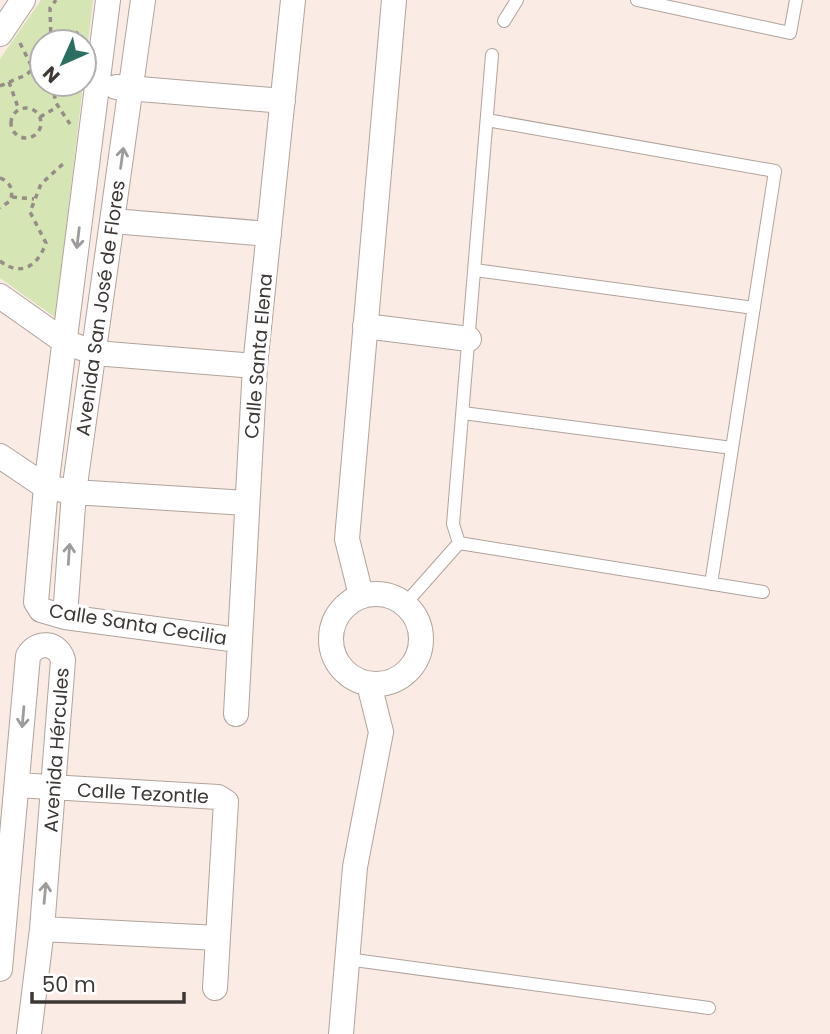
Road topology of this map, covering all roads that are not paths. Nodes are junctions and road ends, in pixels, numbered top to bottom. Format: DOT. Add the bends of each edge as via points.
graph roads {
  1 [pos="23,0"];
  2 [pos="108,0"];
  3 [pos="143,0"];
  4 [pos="293,0"];
  5 [pos="394,0"];
  6 [pos="517,0"];
  7 [pos="637,0"];
  8 [pos="796,0"];
  9 [pos="504,21"];
  10 [pos="0,34"];
  11 [pos="492,55"];
  12 [pos="98,78"];
  13 [pos="98,86"];
  14 [pos="131,88"];
  15 [pos="96,98"];
  16 [pos="283,101"];
  17 [pos="487,120"];
  18 [pos="113,222"];
  19 [pos="269,234"];
  20 [pos="475,270"];
  21 [pos="0,296"];
  22 [pos="754,308"];
  23 [pos="365,326"];
  24 [pos="469,339"];
  25 [pos="65,342"];
  26 [pos="95,353"];
  27 [pos="256,366"];
  28 [pos="463,413"];
  29 [pos="732,448"];
  30 [pos="0,456"];
  31 [pos="46,487"];
  32 [pos="74,492"];
  33 [pos="246,503"];
  34 [pos="459,544"];
  35 [pos="711,584"];
  36 [pos="763,592"];
  37 [pos="360,595"];
  38 [pos="405,604"];
  39 [pos="38,608"];
  40 [pos="65,617"];
  41 [pos="238,640"];
  42 [pos="369,684"];
  43 [pos="236,714"];
  44 [pos="16,785"];
  45 [pos="53,788"];
  46 [pos="42,929"];
  47 [pos="218,938"];
  48 [pos="347,959"];
  49 [pos="0,969"];
  50 [pos="215,988"];
  51 [pos="709,1008"];
  52 [pos="29,1034"];
  53 [pos="341,1034"];
  1 -- 10 [label="street"];
  2 -- 12 [label="street, Avenida San José de Flores"];
  3 -- 14 [label="street, Avenida San José de Flores"];
  4 -- 16 [label="street, Calle Santa Elena"];
  5 -- 23 [label="street"];
  6 -- 9 [label="lane"];
  7 -- 8 [label="lane" via="790,33"];
  11 -- 17 [label="lane"];
  13 -- 14 [label="street"];
  14 -- 16 [label="street"];
  18 -- 14 [label="street, Avenida San José de Flores, one-way"];
  15 -- 25 [label="street, Avenida San José de Flores, one-way"];
  16 -- 19 [label="street, Calle Santa Elena"];
  17 -- 20 [label="lane"];
  17 -- 22 [label="lane" via="775,171"];
  18 -- 19 [label="street"];
  18 -- 26 [label="street, Avenida San José de Flores"];
  19 -- 27 [label="street, Calle Santa Elena"];
  20 -- 22 [label="lane"];
  20 -- 24 [label="lane"];
  21 -- 25 [label="street"];
  22 -- 29 [label="lane"];
  23 -- 24 [label="street"];
  23 -- 37 [label="street" via="347,539"];
  24 -- 28 [label="lane"];
  25 -- 26 [label="street"];
  25 -- 31 [label="street, Avenida San José de Flores"];
  26 -- 27 [label="street"];
  26 -- 32 [label="street, Avenida San José de Flores"];
  27 -- 33 [label="street, Calle Santa Elena"];
  28 -- 29 [label="lane"];
  28 -- 34 [label="lane" via="453,524"];
  29 -- 35 [label="lane"];
  30 -- 31 [label="street"];
  31 -- 32 [label="street"];
  31 -- 39 [label="street, Avenida San José de Flores"];
  32 -- 33 [label="street"];
  40 -- 32 [label="street, Avenida San José de Flores, one-way"];
  33 -- 41 [label="street, Calle Santa Elena"];
  34 -- 35 [label="lane"];
  34 -- 38 [label="lane"];
  35 -- 36 [label="lane"];
  37 -- 38 [label="street" via="391,596"];
  37 -- 42 [label="street" via="336,614 330,645 344,672"];
  38 -- 42 [label="street" via="421,631 416,661 396,680"];
  39 -- 40 [label="street, Calle Santa Cecilia"];
  40 -- 41 [label="street, Calle Santa Cecilia"];
  41 -- 43 [label="street, Calle Santa Elena"];
  42 -- 48 [label="street" via="381,732 355,867"];
  44 -- 45 [label="street, Calle Tezontle"];
  45 -- 44 [label="street, Avenida Hércules, one-way" via="63,660 55,648 45,644 28,656"];
  44 -- 49 [label="street, Avenida Hércules"];
  46 -- 45 [label="street, Avenida Hércules, one-way"];
  45 -- 47 [label="street, Calle Tezontle" via="218,797 226,802"];
  46 -- 47 [label="street"];
  46 -- 52 [label="street, Avenida Hércules"];
  47 -- 50 [label="street"];
  48 -- 51 [label="lane"];
  48 -- 53 [label="street"];
}
